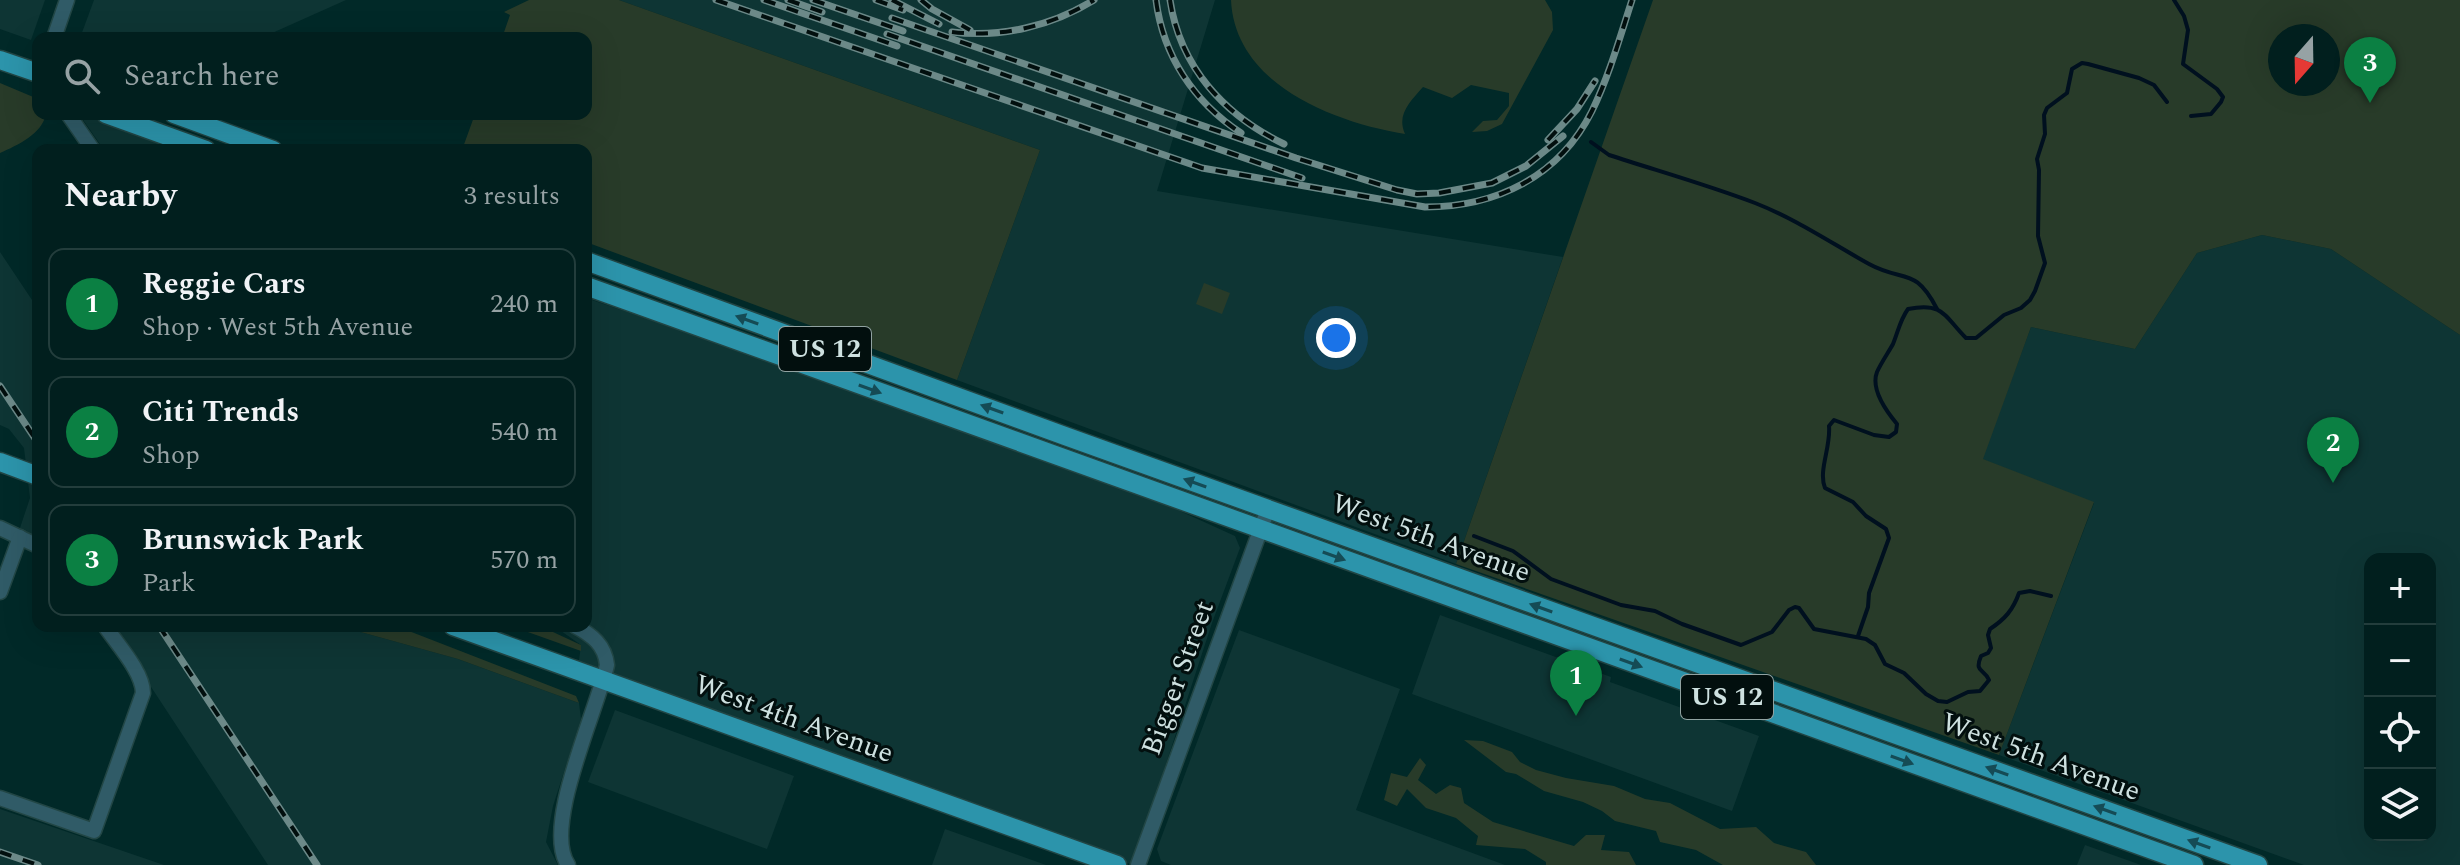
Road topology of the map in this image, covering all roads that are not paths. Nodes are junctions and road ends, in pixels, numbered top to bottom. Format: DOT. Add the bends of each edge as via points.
graph roads {
  1 [pos="67,0"];
  2 [pos="56,32"];
  3 [pos="0,60"];
  4 [pos="32,71"];
  5 [pos="72,120"];
  6 [pos="123,120"];
  7 [pos="190,120"];
  8 [pos="89,144"];
  9 [pos="189,144"];
  10 [pos="256,144"];
  11 [pos="592,263"];
  12 [pos="609,269"];
  13 [pos="593,289"];
  14 [pos="1065,436"];
  15 [pos="1058,457"];
  16 [pos="0,462"];
  17 [pos="32,474"];
  18 [pos="1268,509"];
  19 [pos="0,528"];
  20 [pos="1261,529"];
  21 [pos="20,537"];
  22 [pos="32,543"];
  23 [pos="0,592"];
  24 [pos="109,632"];
  25 [pos="470,632"];
  26 [pos="585,632"];
  27 [pos="604,680"];
  28 [pos="1862,723"];
  29 [pos="1855,743"];
  30 [pos="0,798"];
  31 [pos="565,861"];
  32 [pos="1117,865"];
  33 [pos="1138,865"];
  34 [pos="2194,865"];
  35 [pos="2258,865"];
  1 -- 2 [label="street"];
  3 -- 4 [label="main road"];
  5 -- 8 [label="street"];
  6 -- 9 [label="main road"];
  7 -- 10 [label="main road"];
  11 -- 12 [label="main road, West 5th Avenue / US 12"];
  12 -- 13 [label="main road"];
  14 -- 12 [label="main road, West 5th Avenue / US 12, one-way"];
  13 -- 15 [label="main road, West 5th Avenue / US 12, one-way"];
  14 -- 15 [label="main road"];
  18 -- 14 [label="main road, West 5th Avenue / US 12, one-way"];
  15 -- 20 [label="main road, West 5th Avenue / US 12"];
  16 -- 17 [label="main road"];
  18 -- 20 [label="street, Bigger Street"];
  28 -- 18 [label="main road, West 5th Avenue / US 12, one-way"];
  19 -- 21 [label="street"];
  20 -- 29 [label="main road, West 5th Avenue / US 12, one-way"];
  20 -- 33 [label="street, Bigger Street"];
  21 -- 22 [label="street"];
  21 -- 23 [label="street"];
  24 -- 30 [label="street" via="138,674 143,693 94,831"];
  25 -- 27 [label="main road, West 4th Avenue"];
  26 -- 27 [label="street" via="603,649"];
  27 -- 31 [label="street" via="566,792 561,836"];
  27 -- 32 [label="main road, West 4th Avenue"];
  28 -- 29 [label="main road"];
  35 -- 28 [label="main road, West 5th Avenue / US 12, one-way"];
  29 -- 34 [label="main road, West 5th Avenue / US 12, one-way"];
}
